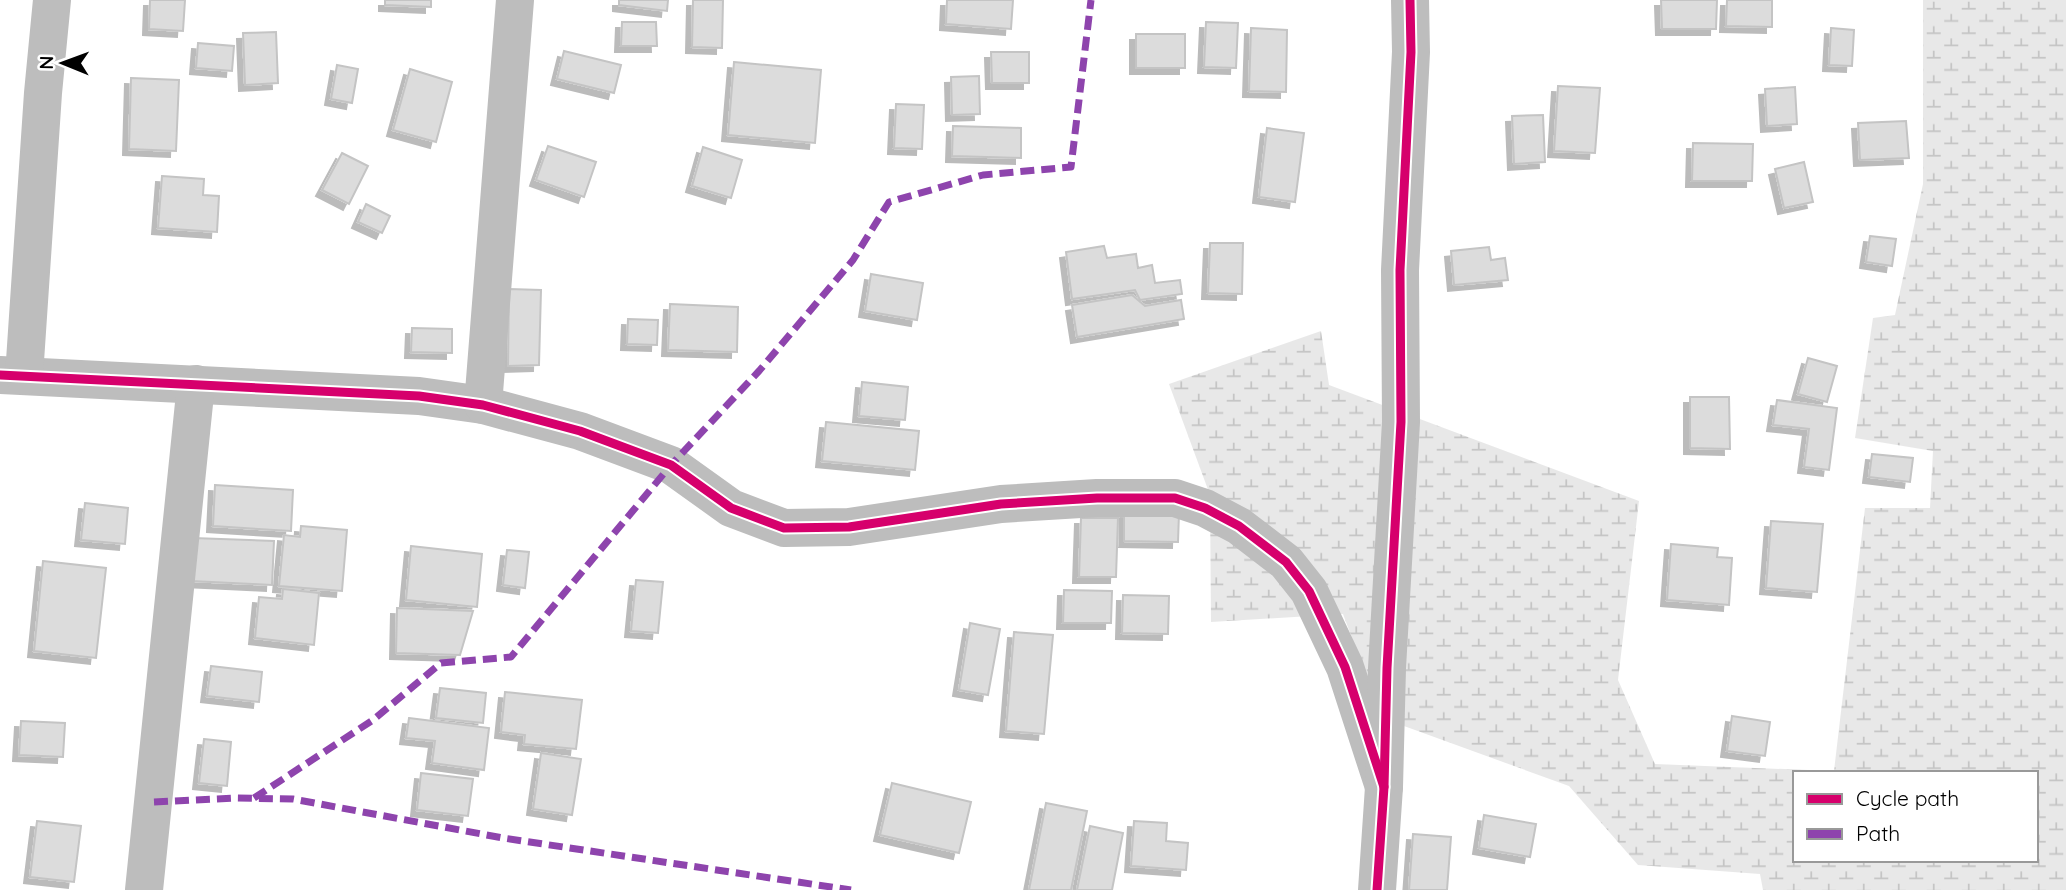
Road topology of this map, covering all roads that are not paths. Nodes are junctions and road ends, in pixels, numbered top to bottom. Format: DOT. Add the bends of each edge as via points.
graph roads {
  1 [pos="52,0"];
  2 [pos="515,0"];
  3 [pos="1410,0"];
  4 [pos="12,376"];
  5 [pos="196,384"];
  6 [pos="483,405"];
  7 [pos="1384,787"];
  8 [pos="144,890"];
  9 [pos="1377,890"];
  1 -- 4 [label="street"];
  2 -- 6 [label="street"];
  3 -- 7 [label="street" via="1399,271 1401,422"];
  4 -- 5 [label="street"];
  5 -- 6 [label="street" via="419,396"];
  5 -- 8 [label="street"];
  6 -- 7 [label="street" via="580,431 671,466 731,508 783,528 849,527 1002,504 1097,498 1175,498 1205,508 1239,526 1286,562 1309,591 1345,667"];
  7 -- 9 [label="street"];
}
